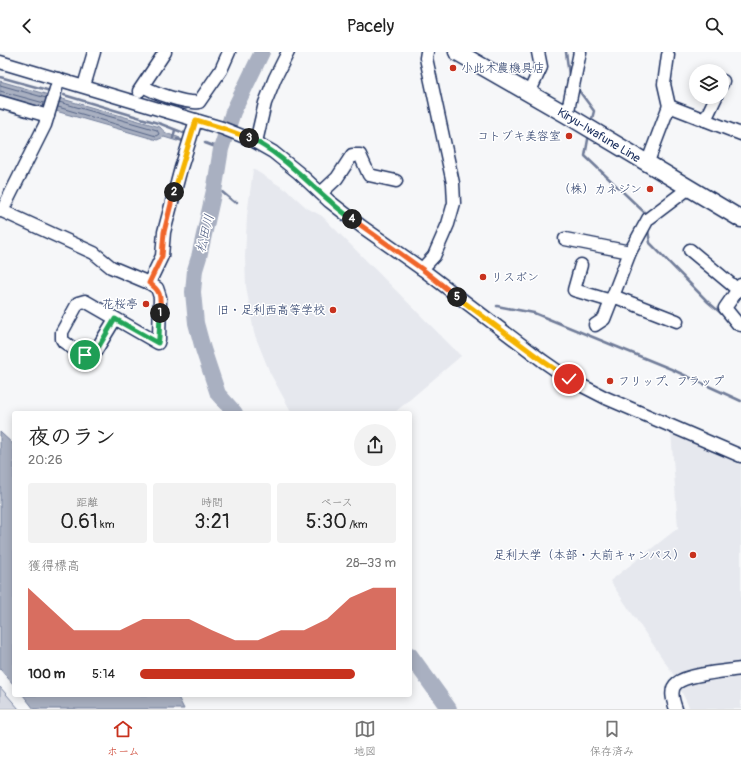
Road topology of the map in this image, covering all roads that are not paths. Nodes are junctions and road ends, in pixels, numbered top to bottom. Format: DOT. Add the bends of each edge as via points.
graph roads {
  1 [pos="94,52"];
  2 [pos="165,52"];
  3 [pos="229,52"];
  4 [pos="288,52"];
  5 [pos="427,52"];
  6 [pos="457,52"];
  7 [pos="538,52"];
  8 [pos="580,52"];
  9 [pos="668,55"];
  10 [pos="0,62"];
  11 [pos="58,79"];
  12 [pos="84,86"];
  13 [pos="143,86"];
  14 [pos="530,93"];
  15 [pos="0,102"];
  16 [pos="135,102"];
  17 [pos="713,104"];
  18 [pos="669,106"];
  19 [pos="48,113"];
  20 [pos="567,115"];
  21 [pos="196,120"];
  22 [pos="706,120"];
  23 [pos="741,134"];
  24 [pos="254,141"];
  25 [pos="647,164"];
  26 [pos="396,182"];
  27 [pos="689,188"];
  28 [pos="321,193"];
  29 [pos="1,211"];
  30 [pos="741,219"];
  31 [pos="565,239"];
  32 [pos="690,250"];
  33 [pos="630,252"];
  34 [pos="581,265"];
  35 [pos="422,269"];
  36 [pos="149,283"];
  37 [pos="739,287"];
  38 [pos="612,298"];
  39 [pos="115,319"];
  40 [pos="677,321"];
  41 [pos="741,324"];
  42 [pos="595,325"];
  43 [pos="741,456"];
  44 [pos="741,669"];
  45 [pos="676,709"];
  1 -- 12 [label="street"];
  2 -- 13 [label="street"];
  3 -- 13 [label="street" via="221,70 199,102 190,102"];
  4 -- 24 [label="street" via="265,103"];
  5 -- 35 [label="street" via="426,58 454,193 451,214 438,249"];
  6 -- 14 [label="main road, Kiryu-Iwafune Line"];
  7 -- 14 [label="street" via="541,67"];
  8 -- 20 [label="street"];
  9 -- 18 [label="street" via="664,84"];
  10 -- 11 [label="street"];
  11 -- 12 [label="street"];
  11 -- 19 [label="street"];
  12 -- 16 [label="street"];
  13 -- 16 [label="street"];
  14 -- 20 [label="main road, Kiryu-Iwafune Line"];
  15 -- 19 [label="street"];
  16 -- 21 [label="street"];
  17 -- 22 [label="street"];
  18 -- 22 [label="street"];
  18 -- 25 [label="street"];
  19 -- 29 [label="street" via="45,125"];
  20 -- 25 [label="main road, Kiryu-Iwafune Line"];
  21 -- 24 [label="street"];
  21 -- 36 [label="street" via="164,232 162,256"];
  22 -- 23 [label="street"];
  24 -- 28 [label="street" via="273,152"];
  25 -- 27 [label="main road, Kiryu-Iwafune Line"];
  26 -- 28 [label="street" via="369,175 360,155 352,155 337,178"];
  27 -- 30 [label="main road, Kiryu-Iwafune Line"];
  27 -- 33 [label="street" via="648,219"];
  28 -- 35 [label="street" via="361,226"];
  29 -- 36 [label="street" via="94,253 111,267"];
  31 -- 33 [label="street"];
  32 -- 37 [label="street"];
  33 -- 38 [label="street"];
  34 -- 38 [label="street" via="574,290"];
  35 -- 43 [label="street" via="569,379 606,398"];
  36 -- 39 [label="street" via="157,288 160,297 158,343"];
  37 -- 41 [label="street" via="725,308 738,324"];
  38 -- 40 [label="street"];
  38 -- 42 [label="street" via="604,318"];
  39 -- 39 [label="street" via="85,301 78,303 62,332 62,339 89,358 92,357"];
  44 -- 45 [label="street" via="682,679 673,688 672,701"];
}
